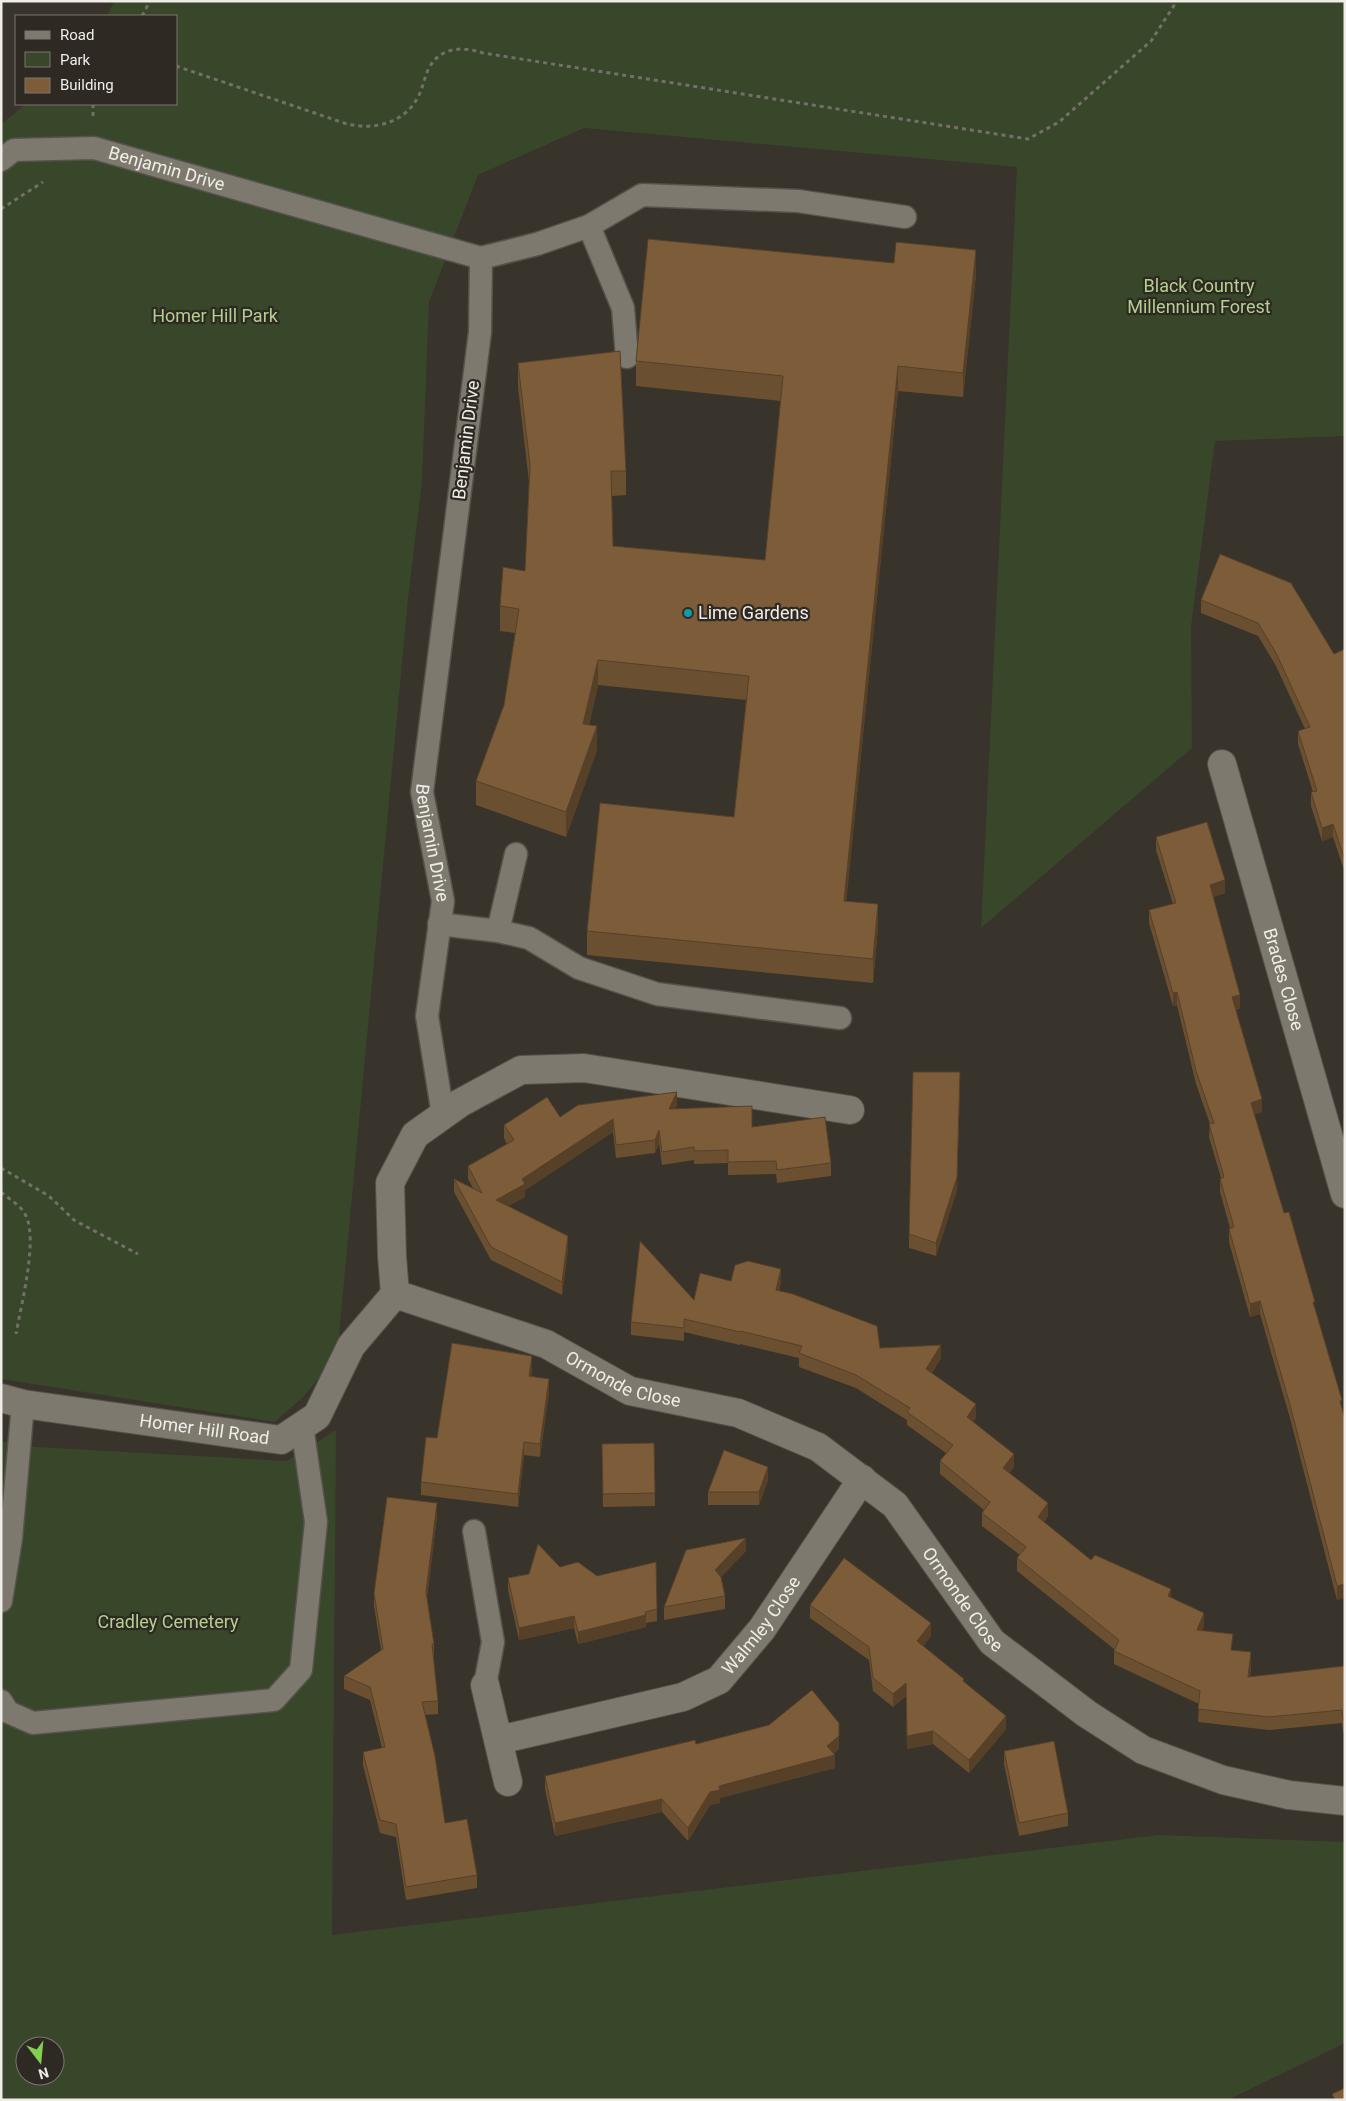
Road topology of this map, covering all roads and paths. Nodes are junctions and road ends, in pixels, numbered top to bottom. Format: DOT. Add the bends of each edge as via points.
graph roads {
  1 [pos="150,1"];
  2 [pos="1177,1"];
  3 [pos="143,15"];
  4 [pos="178,67"];
  5 [pos="1,160"];
  6 [pos="905,217"];
  7 [pos="589,226"];
  8 [pos="481,258"];
  9 [pos="627,357"];
  10 [pos="1222,764"];
  11 [pos="516,854"];
  12 [pos="439,924"];
  13 [pos="498,931"];
  14 [pos="840,1018"];
  15 [pos="850,1110"];
  16 [pos="443,1115"];
  17 [pos="1,1168"];
  18 [pos="1,1192"];
  19 [pos="1345,1194"];
  20 [pos="138,1254"];
  21 [pos="395,1294"];
  22 [pos="16,1334"];
  23 [pos="12,1401"];
  24 [pos="302,1426"];
  25 [pos="862,1480"];
  26 [pos="474,1531"];
  27 [pos="1,1601"];
  28 [pos="485,1685"];
  29 [pos="1,1701"];
  30 [pos="499,1740"];
  31 [pos="508,1782"];
  32 [pos="1345,1801"];
  1 -- 3 [label="path"];
  2 -- 4 [label="path" via="1151,40 1059,122 1028,139 483,54 462,48 439,56 430,66 418,98 400,117 388,123 361,127"];
  5 -- 8 [label="lane, Benjamin Drive" via="14,150 94,148"];
  6 -- 7 [label="lane" via="798,201 642,194"];
  7 -- 8 [label="lane"];
  7 -- 9 [label="lane" via="623,308"];
  8 -- 12 [label="lane, Benjamin Drive" via="480,332 422,792 443,901"];
  10 -- 19 [label="street, Brades Close"];
  11 -- 13 [label="lane"];
  12 -- 13 [label="lane"];
  12 -- 16 [label="lane, Benjamin Drive" via="427,1016"];
  13 -- 14 [label="lane" via="529,938 579,968 657,994"];
  15 -- 16 [label="street" via="584,1068 521,1070"];
  16 -- 21 [label="street" via="415,1136 390,1183"];
  17 -- 20 [label="path" via="49,1196 74,1220"];
  18 -- 22 [label="path" via="18,1204 26,1215 30,1230 31,1246"];
  21 -- 24 [label="street, Homer Hill Road" via="352,1346 317,1416"];
  21 -- 25 [label="street, Ormonde Close" via="546,1344 630,1391 738,1413 818,1447"];
  23 -- 24 [label="street, Homer Hill Road" via="280,1440"];
  23 -- 27 [label="lane" via="12,1539"];
  24 -- 29 [label="lane" via="316,1522 301,1670 274,1700 33,1722 8,1712"];
  25 -- 30 [label="street, Walmley Close" via="762,1629 719,1680 683,1697"];
  25 -- 32 [label="street, Ormonde Close" via="895,1505 992,1642 1087,1714 1143,1750 1222,1780 1289,1794"];
  26 -- 28 [label="lane" via="493,1642"];
  28 -- 30 [label="street"];
  30 -- 31 [label="street"];
}
